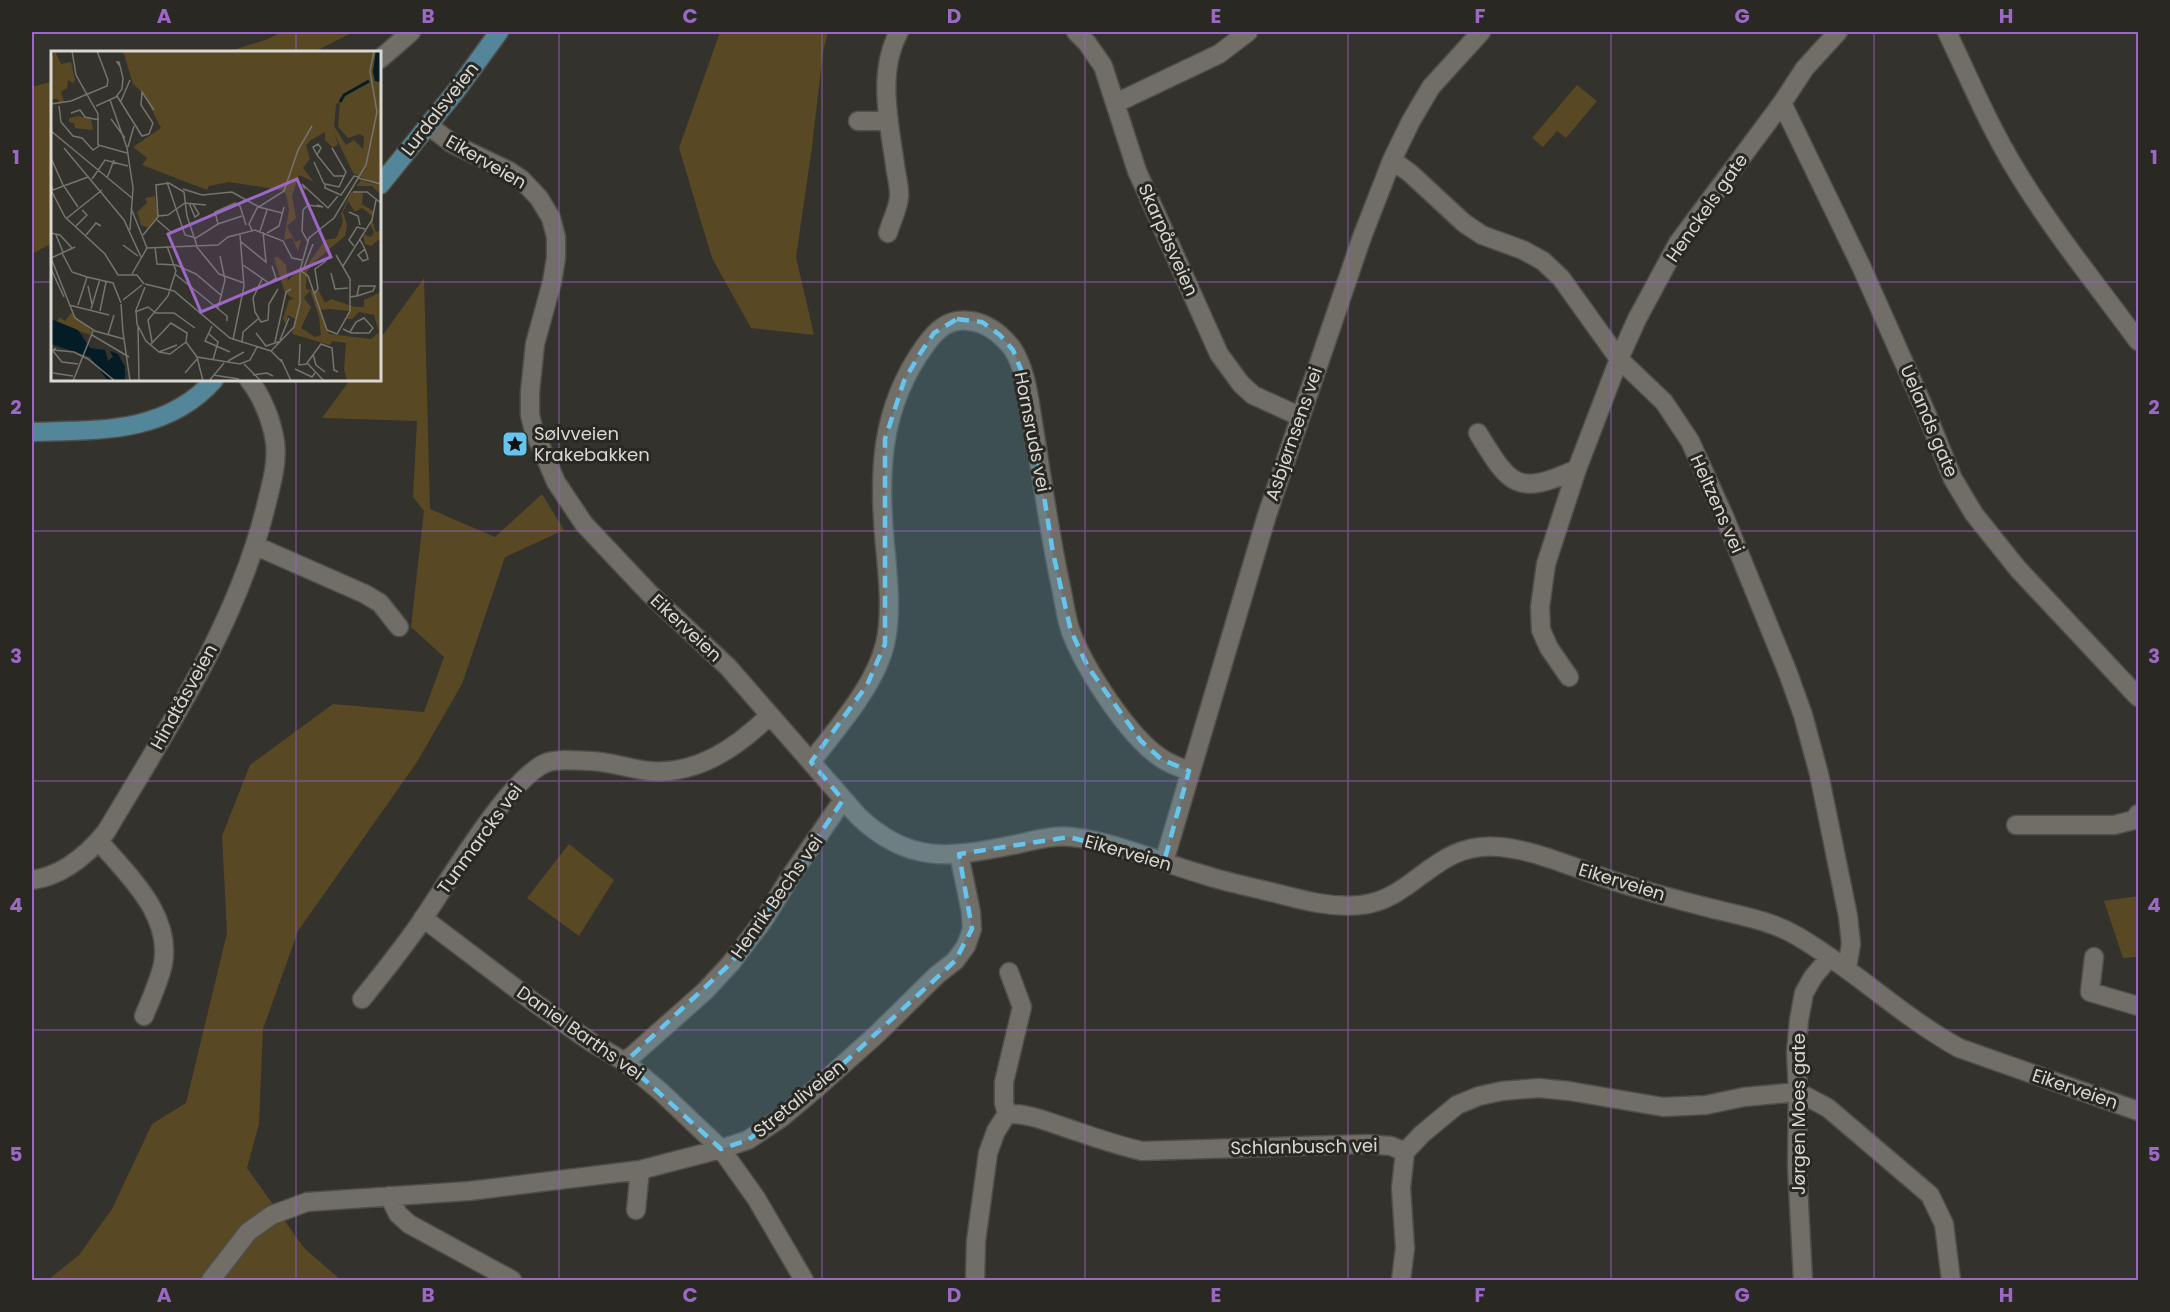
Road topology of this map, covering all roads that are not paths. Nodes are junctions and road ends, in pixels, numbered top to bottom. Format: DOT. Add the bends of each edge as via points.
graph roads {
  1 [pos="411,32"];
  2 [pos="499,32"];
  3 [pos="899,32"];
  4 [pos="1076,32"];
  5 [pos="1248,32"];
  6 [pos="1481,32"];
  7 [pos="1838,32"];
  8 [pos="1947,32"];
  9 [pos="381,58"];
  10 [pos="1116,103"];
  11 [pos="1782,103"];
  12 [pos="858,121"];
  13 [pos="887,121"];
  14 [pos="429,126"];
  15 [pos="1392,160"];
  16 [pos="381,184"];
  17 [pos="888,233"];
  18 [pos="2139,341"];
  19 [pos="1619,359"];
  20 [pos="213,381"];
  21 [pos="250,381"];
  22 [pos="1299,416"];
  23 [pos="32,432"];
  24 [pos="1478,433"];
  25 [pos="1576,469"];
  26 [pos="256,546"];
  27 [pos="399,627"];
  28 [pos="1569,677"];
  29 [pos="2139,698"];
  30 [pos="769,716"];
  31 [pos="811,762"];
  32 [pos="1189,771"];
  33 [pos="843,800"];
  34 [pos="2139,814"];
  35 [pos="2016,825"];
  36 [pos="99,841"];
  37 [pos="959,854"];
  38 [pos="1164,862"];
  39 [pos="32,880"];
  40 [pos="423,918"];
  41 [pos="1830,957"];
  42 [pos="2094,957"];
  43 [pos="1847,968"];
  44 [pos="1009,972"];
  45 [pos="362,999"];
  46 [pos="2139,1006"];
  47 [pos="144,1016"];
  48 [pos="625,1062"];
  49 [pos="1798,1092"];
  50 [pos="2139,1111"];
  51 [pos="1007,1114"];
  52 [pos="721,1149"];
  53 [pos="1405,1152"];
  54 [pos="640,1170"];
  55 [pos="390,1196"];
  56 [pos="636,1210"];
  57 [pos="211,1281"];
  58 [pos="512,1281"];
  59 [pos="804,1281"];
  60 [pos="975,1281"];
  61 [pos="1401,1281"];
  62 [pos="1803,1281"];
  63 [pos="1951,1281"];
  1 -- 9 [label="street"];
  2 -- 14 [label="main road, Lurdalsveien"];
  3 -- 13 [label="street" via="888,65"];
  4 -- 10 [label="street, Skarpåsveien" via="1103,66"];
  5 -- 10 [label="street" via="1219,54"];
  6 -- 15 [label="street, Asbjørnsens vei" via="1431,87"];
  7 -- 11 [label="street, Henckels gate" via="1805,68"];
  8 -- 18 [label="street" via="2016,170 2056,231"];
  10 -- 22 [label="street, Skarpåsveien" via="1137,171 1219,354 1253,395"];
  11 -- 19 [label="street, Henckels gate" via="1678,243"];
  11 -- 29 [label="street, Uelands gate" via="1861,266 1953,479 1974,514 2018,569"];
  12 -- 13 [label="street"];
  13 -- 17 [label="street" via="899,197"];
  14 -- 16 [label="main road, Lurdalsveien"];
  14 -- 30 [label="street, Eikerveien" via="453,144 509,171 532,188 551,218 556,258 535,344 530,415 556,482 584,524 720,660"];
  15 -- 19 [label="street, Heltzens vei" via="1464,224 1543,261 1561,278"];
  15 -- 22 [label="street, Asbjørnsens vei"];
  19 -- 25 [label="street, Henckels gate"];
  19 -- 43 [label="street, Heltzens vei" via="1664,402 1689,441 1788,673 1819,774 1842,878 1851,944"];
  20 -- 23 [label="main road" via="187,404 144,424"];
  21 -- 26 [label="street, Hindtåsveien" via="266,411 275,442 273,476"];
  22 -- 32 [label="street, Asbjørnsens vei"];
  24 -- 25 [label="street" via="1512,480 1541,482"];
  25 -- 28 [label="street, Henckels gate" via="1546,564 1540,607 1545,639"];
  26 -- 27 [label="street" via="365,594 380,603"];
  26 -- 36 [label="street, Hindtåsveien" via="240,591 204,664"];
  30 -- 31 [label="street, Eikerveien"];
  30 -- 40 [label="street, Tunmarcks vei" via="752,733 693,767 667,772 602,762 546,762 525,777 493,816"];
  31 -- 32 [label="street, Hornsruds vei" via="867,685 885,644 887,569 881,462 885,439 904,381 919,355 934,333 957,319 982,322 1000,334 1013,350 1026,382 1053,553 1071,631 1088,667 1141,741 1161,759"];
  31 -- 33 [label="street, Eikerveien"];
  32 -- 38 [label="street, Asbjørnsens vei"];
  33 -- 37 [label="street, Eikerveien" via="874,831 894,844 916,852"];
  33 -- 48 [label="street, Henrik Bechs vei" via="731,963"];
  34 -- 35 [label="street" via="2134,820 2114,825"];
  36 -- 39 [label="street, Hindtåsveien" via="70,865"];
  36 -- 47 [label="street" via="129,874 161,924 163,963"];
  37 -- 38 [label="street, Eikerveien" via="1069,837"];
  37 -- 52 [label="street, Stretaliveien" via="972,929 955,961 781,1118 748,1140"];
  38 -- 41 [label="street, Eikerveien" via="1289,897 1345,906 1383,901 1447,856 1464,849 1500,846 1761,921 1795,934"];
  40 -- 45 [label="street, Tunmarcks vei"];
  40 -- 48 [label="street, Daniel Barths vei" via="535,1003"];
  41 -- 43 [label="street, Eikerveien"];
  41 -- 49 [label="street, Jørgen Moes gate" via="1804,993 1796,1052"];
  42 -- 46 [label="street" via="2090,993"];
  43 -- 50 [label="street, Eikerveien" via="1934,1034 1959,1048"];
  44 -- 51 [label="street" via="1022,1007 1004,1082"];
  48 -- 52 [label="street, Daniel Barths vei"];
  49 -- 53 [label="street, Schlanbusch vei" via="1664,1107 1569,1090 1502,1091 1457,1105"];
  49 -- 62 [label="street, Jørgen Moes gate"];
  49 -- 63 [label="street" via="1828,1108 1929,1195 1944,1224"];
  51 -- 53 [label="street, Schlanbusch vei" via="1033,1117 1142,1151 1367,1144"];
  51 -- 60 [label="street" via="988,1153 976,1240"];
  52 -- 54 [label="street, Stretaliveien"];
  52 -- 59 [label="street, Daniel Barths vei" via="756,1198"];
  53 -- 61 [label="street"];
  54 -- 55 [label="street, Stretaliveien" via="470,1191"];
  54 -- 56 [label="street"];
  55 -- 57 [label="street, Stretaliveien" via="307,1202 272,1215 248,1232"];
  55 -- 58 [label="street" via="398,1214 409,1224"];
}
